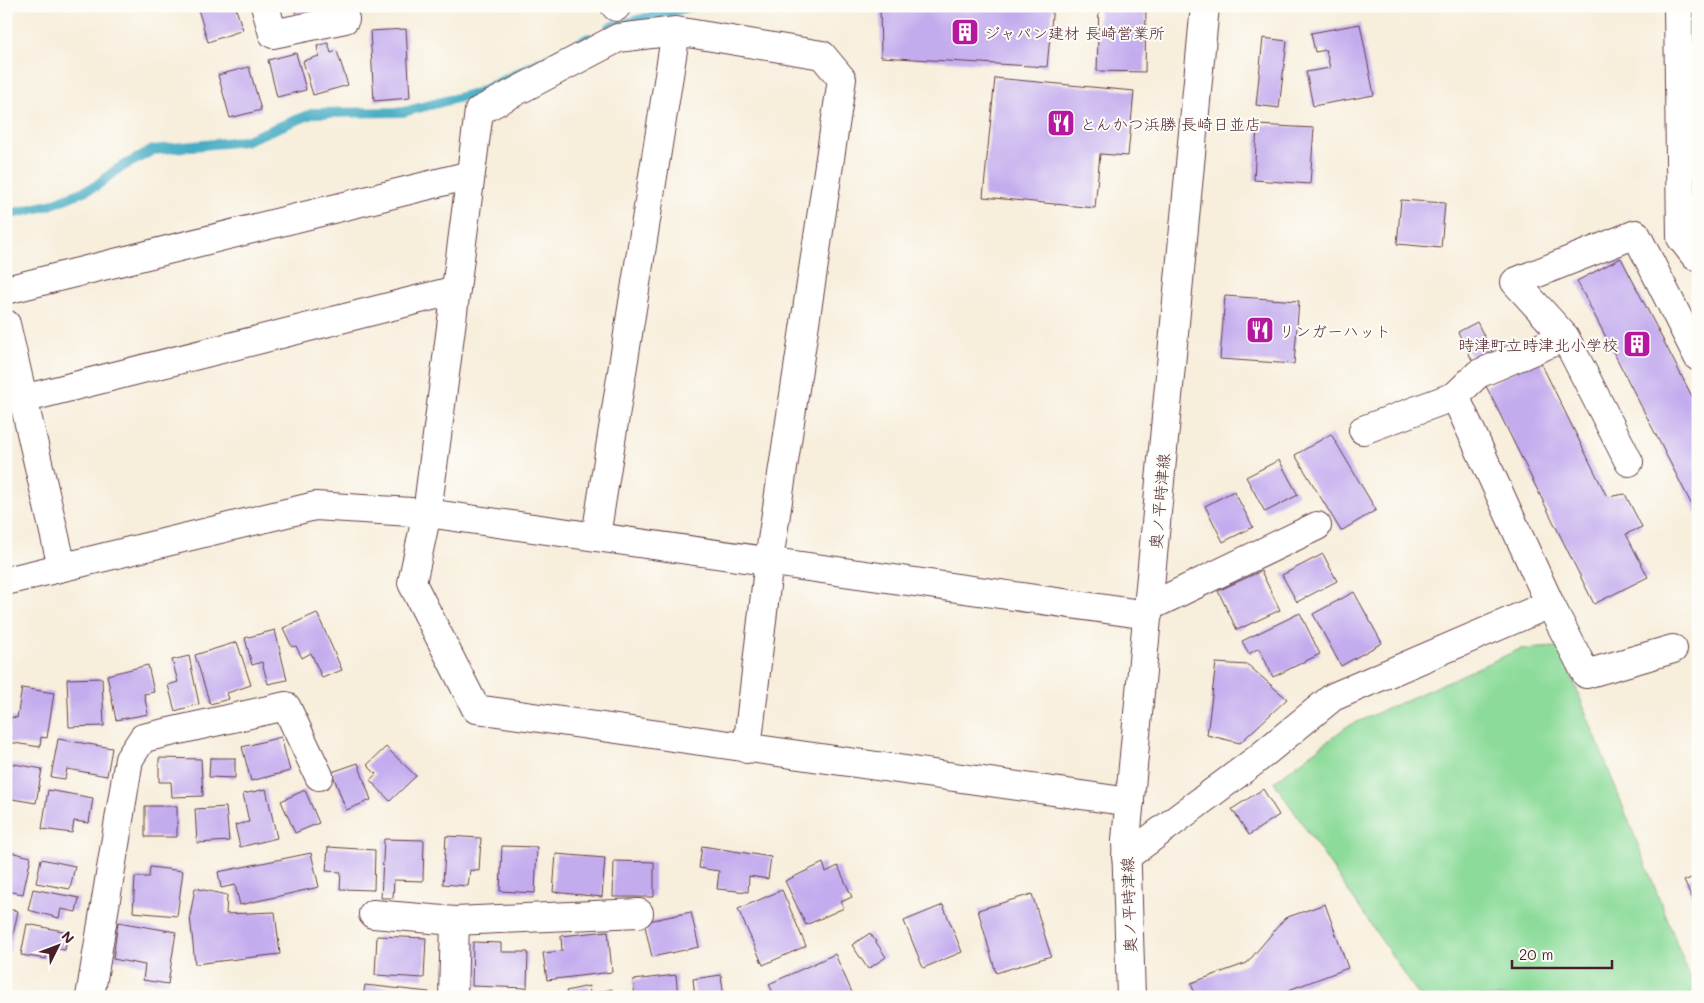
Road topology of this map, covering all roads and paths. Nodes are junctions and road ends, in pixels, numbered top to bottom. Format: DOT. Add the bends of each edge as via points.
graph roads {
  1 [pos="265,6"];
  2 [pos="1205,6"];
  3 [pos="1678,6"];
  4 [pos="345,18"];
  5 [pos="676,31"];
  6 [pos="1689,132"];
  7 [pos="470,175"];
  8 [pos="1698,256"];
  9 [pos="6,290"];
  10 [pos="456,290"];
  11 [pos="6,324"];
  12 [pos="1565,337"];
  13 [pos="1698,357"];
  14 [pos="1455,396"];
  15 [pos="23,399"];
  16 [pos="1363,430"];
  17 [pos="1629,462"];
  18 [pos="427,513"];
  19 [pos="1317,526"];
  20 [pos="596,536"];
  21 [pos="769,560"];
  22 [pos="62,568"];
  23 [pos="6,581"];
  24 [pos="1550,604"];
  25 [pos="1149,611"];
  26 [pos="1673,649"];
  27 [pos="748,749"];
  28 [pos="319,776"];
  29 [pos="1130,802"];
  30 [pos="1126,857"];
  31 [pos="639,913"];
  32 [pos="373,914"];
  33 [pos="455,921"];
  34 [pos="90,997"];
  35 [pos="453,997"];
  36 [pos="1131,997"];
  1 -- 4 [label="street" via="273,34"];
  2 -- 25 [label="street, 奥ノ平時津線"];
  3 -- 6 [label="street"];
  5 -- 7 [label="street" via="618,38 478,111"];
  5 -- 20 [label="street"];
  5 -- 21 [label="street" via="822,54 842,79"];
  6 -- 8 [label="street" via="1681,238"];
  7 -- 9 [label="street"];
  7 -- 10 [label="street"];
  10 -- 15 [label="street"];
  10 -- 18 [label="street"];
  11 -- 15 [label="street"];
  12 -- 13 [label="street" via="1515,282 1636,234"];
  12 -- 14 [label="street" via="1478,374"];
  12 -- 17 [label="street"];
  14 -- 16 [label="street"];
  14 -- 24 [label="street"];
  15 -- 22 [label="street"];
  18 -- 20 [label="street"];
  18 -- 22 [label="street" via="315,506"];
  18 -- 27 [label="street" via="412,583 476,709"];
  19 -- 25 [label="street"];
  20 -- 21 [label="street"];
  21 -- 25 [label="street"];
  21 -- 27 [label="street"];
  22 -- 23 [label="street"];
  24 -- 26 [label="street" via="1586,674"];
  24 -- 30 [label="street" via="1333,697 1256,760"];
  25 -- 29 [label="street, 奥ノ平時津線"];
  27 -- 29 [label="street"];
  28 -- 34 [label="street" via="286,706 143,738 129,759"];
  29 -- 30 [label="street, 奥ノ平時津線"];
  30 -- 36 [label="street, 奥ノ平時津線"];
  31 -- 33 [label="street"];
  32 -- 33 [label="street"];
  33 -- 35 [label="street"];
}
